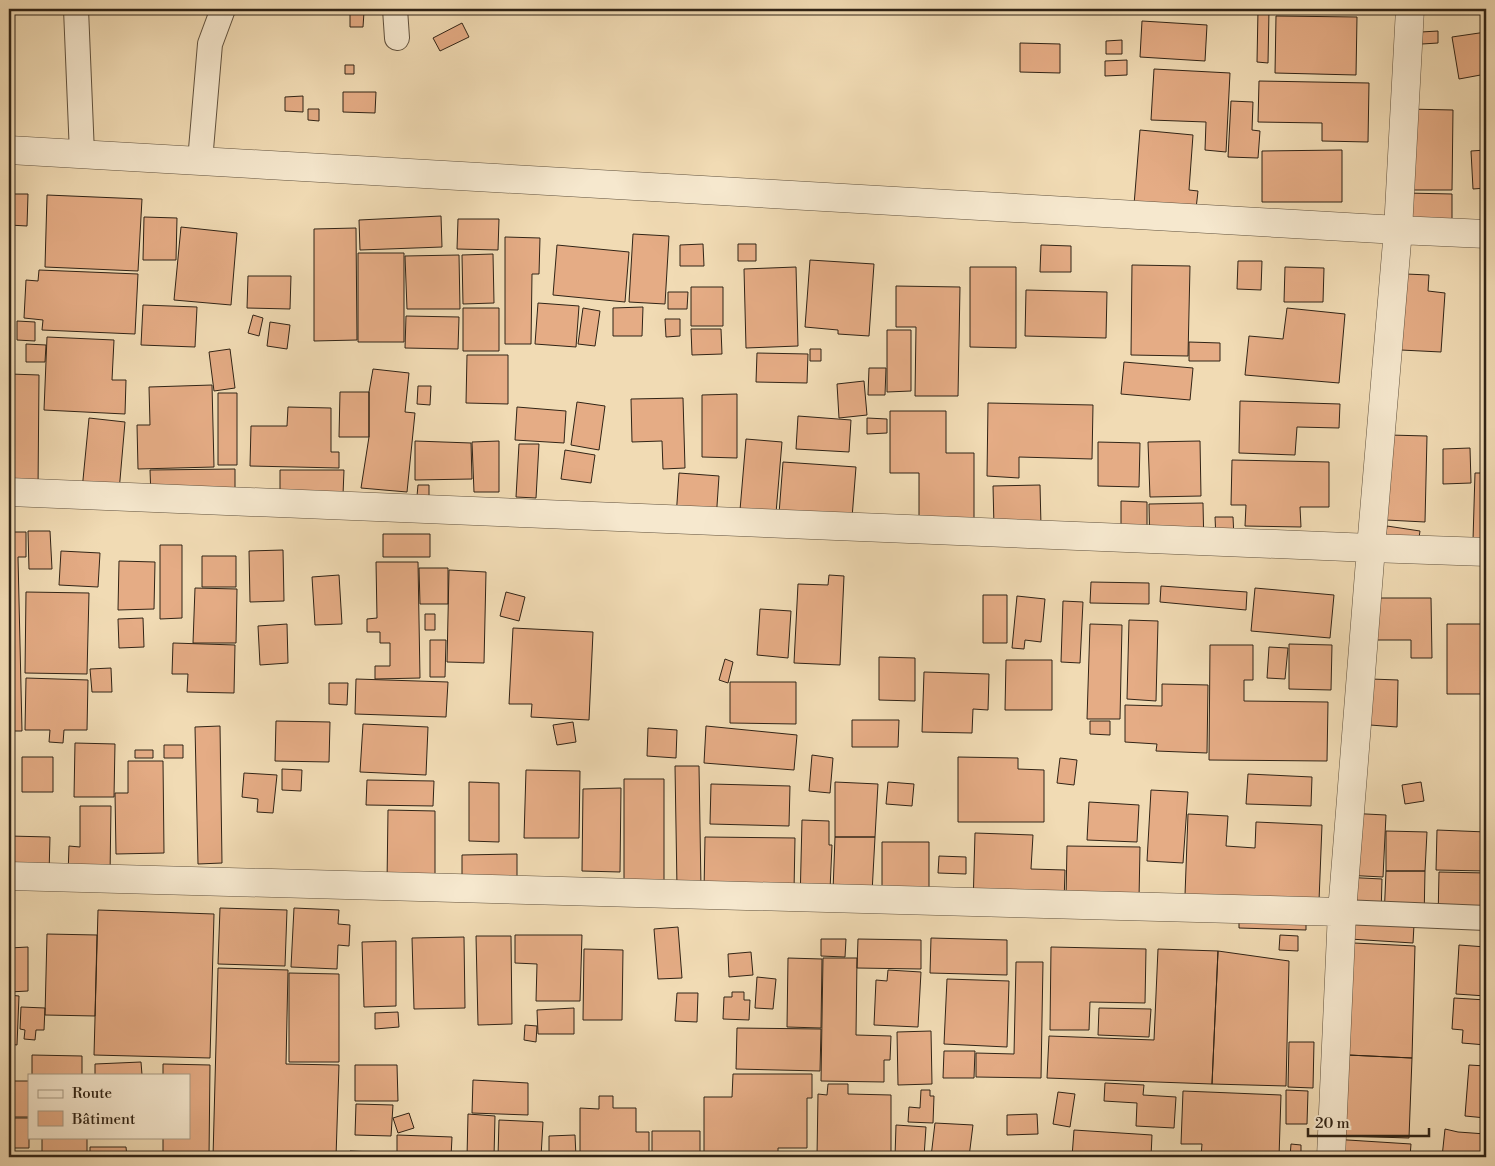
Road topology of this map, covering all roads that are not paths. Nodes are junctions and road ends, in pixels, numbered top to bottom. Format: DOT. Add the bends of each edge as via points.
graph roads {
  1 [pos="76,9"];
  2 [pos="223,9"];
  3 [pos="395,9"];
  4 [pos="1410,9"];
  5 [pos="397,38"];
  6 [pos="9,150"];
  7 [pos="82,154"];
  8 [pos="200,161"];
  9 [pos="1398,230"];
  10 [pos="1486,234"];
  11 [pos="9,492"];
  12 [pos="1371,548"];
  13 [pos="1486,552"];
  14 [pos="9,876"];
  15 [pos="1342,912"];
  16 [pos="1486,918"];
  17 [pos="1331,1157"];
  1 -- 7 [label="lane"];
  2 -- 8 [label="lane" via="210,44"];
  3 -- 5 [label="lane"];
  4 -- 9 [label="street"];
  6 -- 7 [label="street"];
  7 -- 8 [label="street"];
  8 -- 9 [label="street"];
  9 -- 10 [label="street"];
  9 -- 12 [label="street"];
  11 -- 12 [label="street"];
  12 -- 13 [label="street"];
  12 -- 15 [label="street"];
  14 -- 15 [label="street"];
  15 -- 16 [label="lane"];
  15 -- 17 [label="street"];
}
